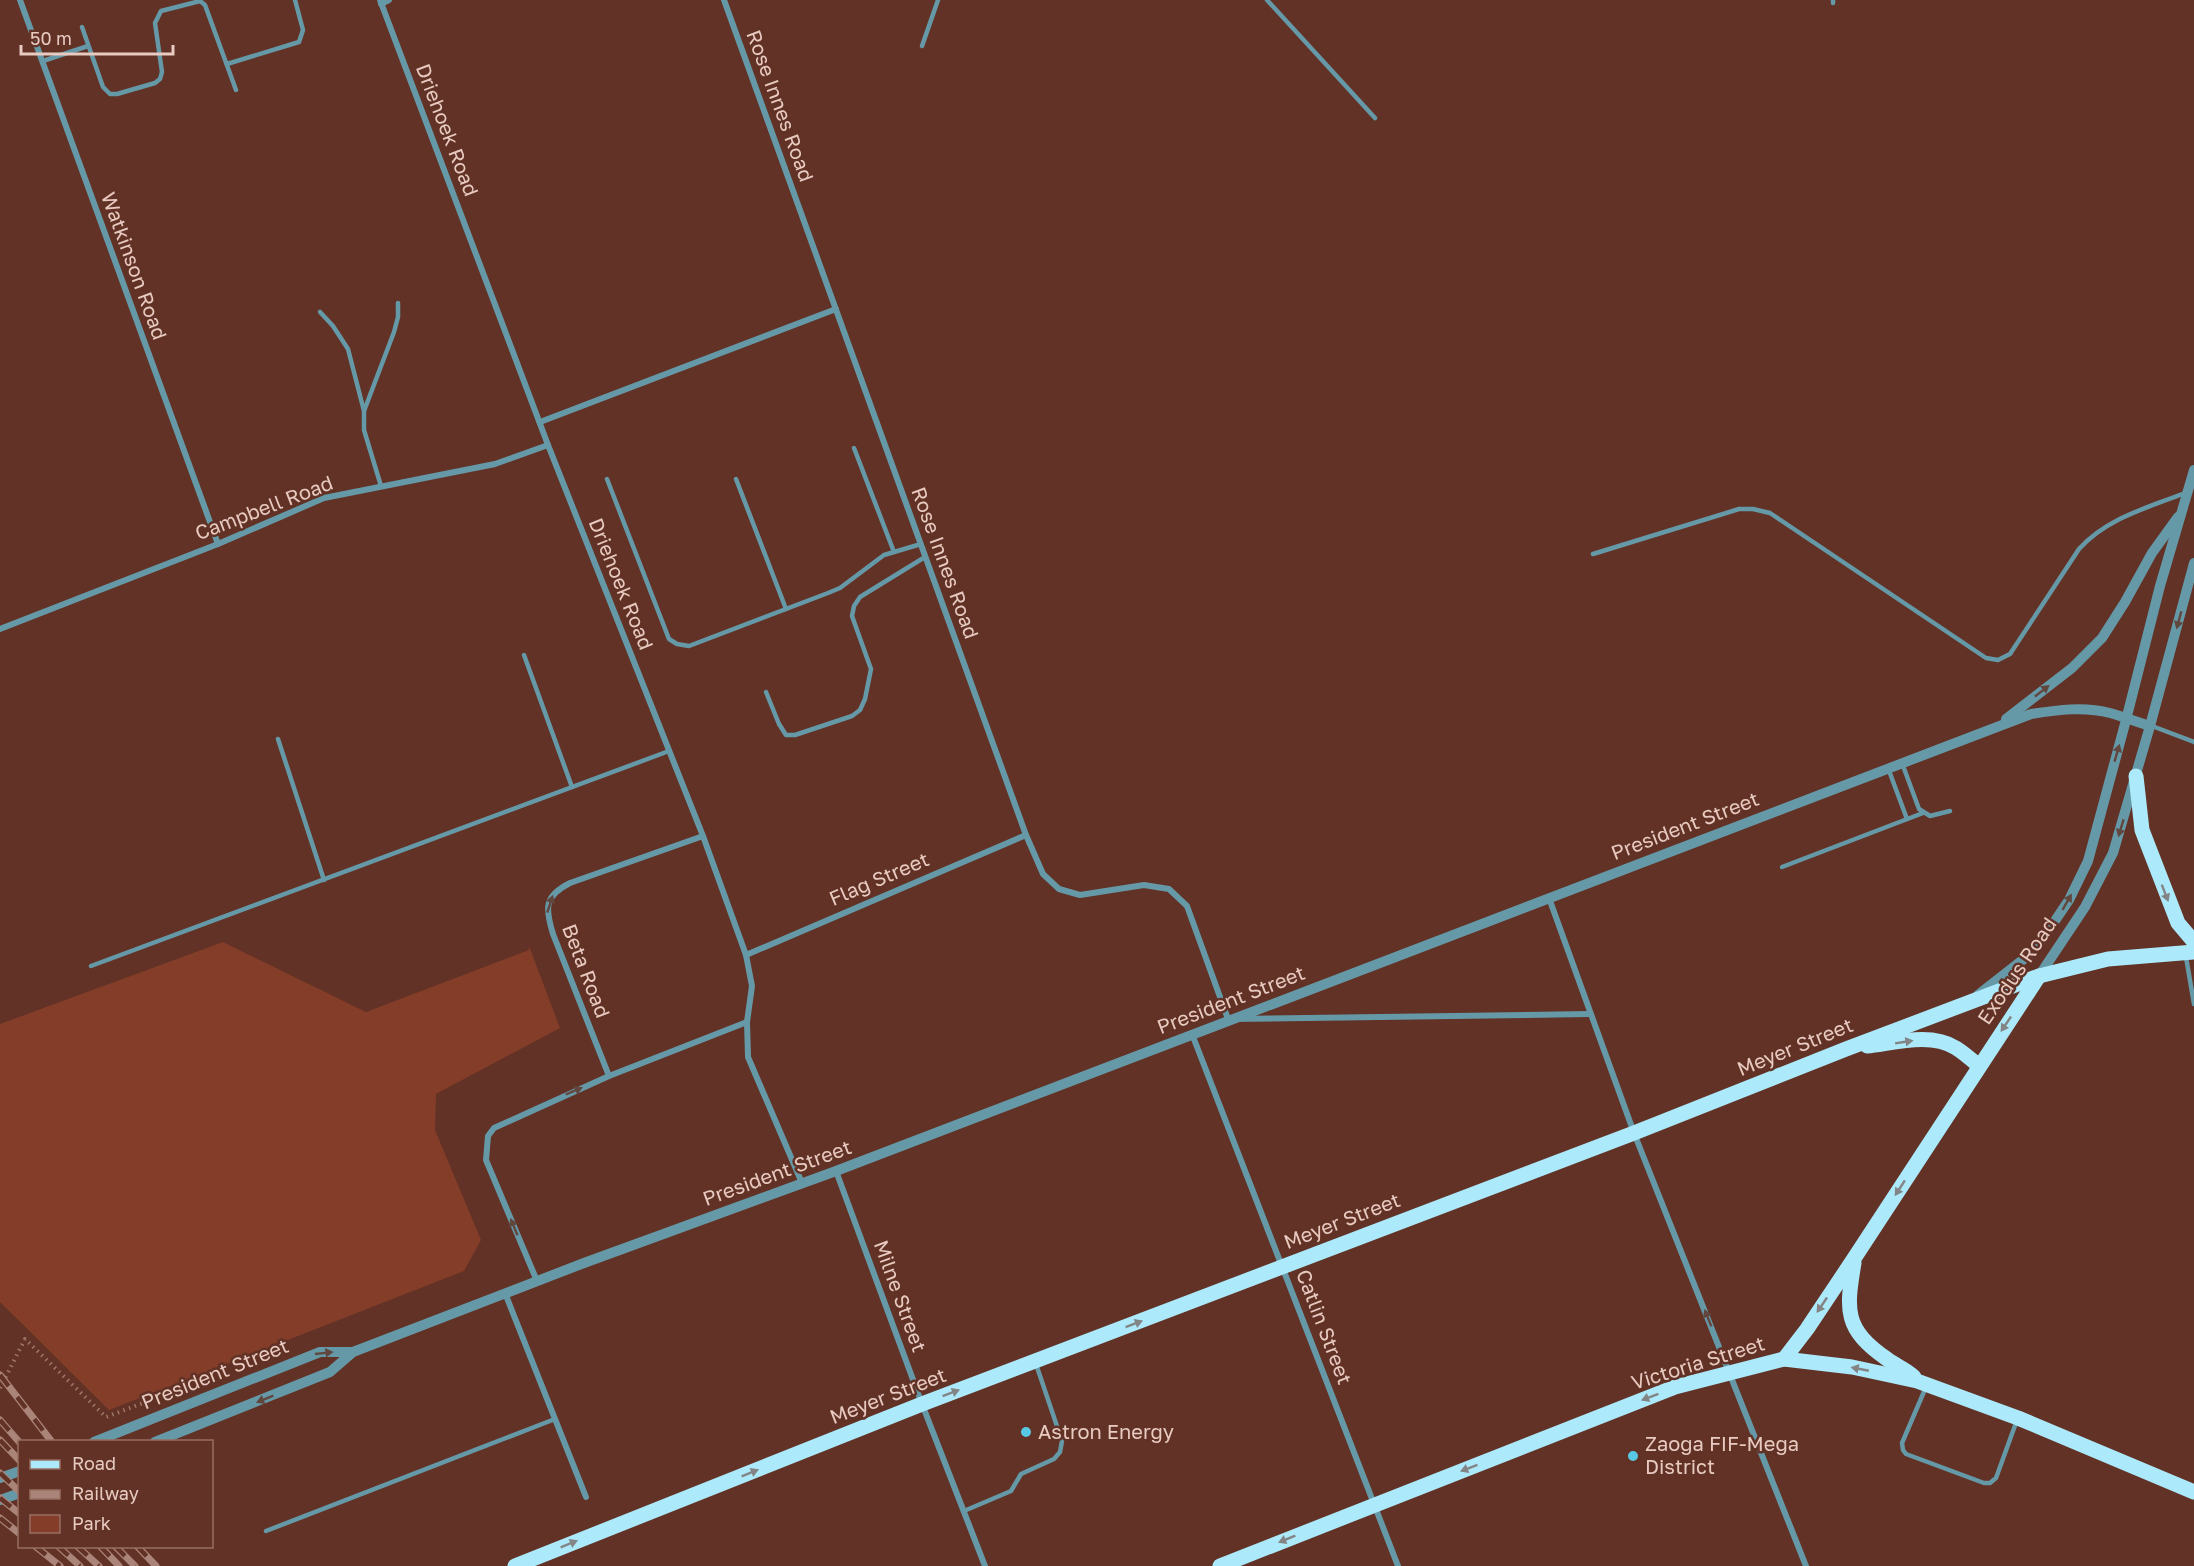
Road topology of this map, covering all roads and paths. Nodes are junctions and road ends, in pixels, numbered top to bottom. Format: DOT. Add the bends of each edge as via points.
graph roads {
  1 [pos="20,0"];
  2 [pos="295,0"];
  3 [pos="389,0"];
  4 [pos="724,0"];
  5 [pos="939,0"];
  6 [pos="1266,0"];
  7 [pos="380,2"];
  8 [pos="82,27"];
  9 [pos="88,46"];
  10 [pos="922,46"];
  11 [pos="43,61"];
  12 [pos="226,64"];
  13 [pos="236,90"];
  14 [pos="1375,118"];
  15 [pos="398,303"];
  16 [pos="836,309"];
  17 [pos="320,312"];
  18 [pos="364,411"];
  19 [pos="540,422"];
  20 [pos="548,445"];
  21 [pos="854,448"];
  22 [pos="2194,470"];
  23 [pos="736,479"];
  24 [pos="607,480"];
  25 [pos="381,486"];
  26 [pos="2188,492"];
  27 [pos="2183,510"];
  28 [pos="218,544"];
  29 [pos="921,544"];
  30 [pos="894,552"];
  31 [pos="1593,554"];
  32 [pos="925,557"];
  33 [pos="2194,563"];
  34 [pos="786,609"];
  35 [pos="0,629"];
  36 [pos="524,655"];
  37 [pos="766,692"];
  38 [pos="2126,720"];
  39 [pos="2150,726"];
  40 [pos="1996,727"];
  41 [pos="278,739"];
  42 [pos="2194,742"];
  43 [pos="669,751"];
  44 [pos="1902,763"];
  45 [pos="1888,768"];
  46 [pos="2136,776"];
  47 [pos="572,787"];
  48 [pos="1950,812"];
  49 [pos="1923,813"];
  50 [pos="1907,819"];
  51 [pos="1026,834"];
  52 [pos="703,836"];
  53 [pos="1782,867"];
  54 [pos="324,880"];
  55 [pos="1549,897"];
  56 [pos="2191,949"];
  57 [pos="746,954"];
  58 [pos="91,966"];
  59 [pos="2039,976"];
  60 [pos="1968,1002"];
  61 [pos="2194,1004"];
  62 [pos="1590,1014"];
  63 [pos="1228,1019"];
  64 [pos="747,1022"];
  65 [pos="1192,1034"];
  66 [pos="1846,1049"];
  67 [pos="1979,1066"];
  68 [pos="609,1076"];
  69 [pos="1634,1133"];
  70 [pos="837,1171"];
  71 [pos="802,1183"];
  72 [pos="1856,1257"];
  73 [pos="1283,1267"];
  74 [pos="537,1281"];
  75 [pos="505,1293"];
  76 [pos="353,1352"];
  77 [pos="1784,1359"];
  78 [pos="1035,1362"];
  79 [pos="1730,1372"];
  80 [pos="1922,1383"];
  81 [pos="0,1388"];
  82 [pos="181,1389"];
  83 [pos="922,1404"];
  84 [pos="2018,1418"];
  85 [pos="555,1419"];
  86 [pos="99,1440"];
  87 [pos="160,1440"];
  88 [pos="18,1472"];
  89 [pos="0,1478"];
  90 [pos="2194,1492"];
  91 [pos="18,1494"];
  92 [pos="586,1497"];
  93 [pos="0,1500"];
  94 [pos="1375,1504"];
  95 [pos="964,1511"];
  96 [pos="266,1531"];
  97 [pos="1806,1564"];
  98 [pos="515,1566"];
  99 [pos="985,1566"];
  100 [pos="1220,1566"];
  101 [pos="1398,1566"];
  1 -- 11 [label="street, Watkinson Road"];
  2 -- 12 [label="lane" via="303,30 299,42"];
  3 -- 7 [label="street"];
  4 -- 16 [label="street, Rose Innes Road"];
  5 -- 10 [label="lane"];
  6 -- 14 [label="lane"];
  7 -- 19 [label="street, Driehoek Road"];
  8 -- 9 [label="lane"];
  9 -- 11 [label="lane"];
  9 -- 12 [label="lane" via="103,87 110,94 155,83 162,72 157,17 161,11 200,1 205,5"];
  11 -- 28 [label="street, Watkinson Road"];
  12 -- 13 [label="lane"];
  15 -- 18 [label="lane" via="394,332"];
  16 -- 19 [label="street"];
  16 -- 29 [label="street, Rose Innes Road"];
  17 -- 18 [label="lane" via="348,349"];
  18 -- 25 [label="lane" via="364,430"];
  19 -- 20 [label="street, Driehoek Road"];
  20 -- 25 [label="street, Campbell Road" via="495,465"];
  20 -- 43 [label="street, Driehoek Road"];
  21 -- 30 [label="lane"];
  22 -- 26 [label="street"];
  23 -- 34 [label="lane"];
  24 -- 34 [label="lane" via="669,639 689,646"];
  25 -- 28 [label="street, Campbell Road" via="324,498"];
  26 -- 27 [label="street"];
  26 -- 31 [label="lane" via="2122,517 2089,538 2010,654 1998,660 1986,658 1770,513 1753,508"];
  27 -- 38 [label="street"];
  40 -- 27 [label="street, one-way" via="2072,668 2102,638 2152,553"];
  28 -- 35 [label="street, Campbell Road"];
  29 -- 30 [label="lane"];
  29 -- 32 [label="street, Rose Innes Road"];
  30 -- 34 [label="lane" via="884,555 840,588"];
  32 -- 37 [label="lane" via="860,597 854,606 852,616 871,669 860,710 852,716 786,735"];
  32 -- 51 [label="street, Rose Innes Road"];
  33 -- 39 [label="street, Exodus Road, one-way"];
  36 -- 47 [label="lane"];
  38 -- 39 [label="street, President Street"];
  38 -- 40 [label="street, President Street" via="2109,713 2062,709 2031,714"];
  60 -- 38 [label="street, one-way" via="2029,955 2069,900 2097,830"];
  39 -- 42 [label="lane"];
  39 -- 46 [label="street, Exodus Road"];
  40 -- 44 [label="street, President Street"];
  41 -- 54 [label="lane"];
  43 -- 47 [label="lane"];
  43 -- 52 [label="street, Driehoek Road"];
  44 -- 45 [label="street, President Street"];
  44 -- 49 [label="lane"];
  45 -- 50 [label="lane"];
  45 -- 55 [label="street, President Street"];
  46 -- 56 [label="main road, one-way" via="2142,830"];
  46 -- 59 [label="street, Exodus Road, one-way" via="2102,877"];
  47 -- 54 [label="lane"];
  48 -- 49 [label="lane" via="1930,816"];
  49 -- 50 [label="lane"];
  50 -- 53 [label="lane"];
  51 -- 57 [label="street, Flag Street"];
  51 -- 63 [label="street, Rose Innes Road" via="1043,874 1059,890 1080,896 1144,885 1169,889 1187,906"];
  52 -- 57 [label="street, Driehoek Road"];
  68 -- 52 [label="street, Beta Road, one-way" via="553,934 547,914 549,900 555,891 570,883"];
  54 -- 58 [label="lane"];
  55 -- 62 [label="street"];
  55 -- 63 [label="street, President Street"];
  56 -- 59 [label="main road, Meyer Street" via="2108,959"];
  56 -- 61 [label="lane"];
  57 -- 64 [label="street, Driehoek Road" via="752,986"];
  59 -- 60 [label="main road, Meyer Street"];
  59 -- 67 [label="main road, Exodus Road, one-way"];
  60 -- 66 [label="main road, Meyer Street"];
  62 -- 63 [label="street"];
  62 -- 69 [label="street"];
  63 -- 65 [label="street, President Street"];
  64 -- 68 [label="street"];
  64 -- 71 [label="street, Driehoek Road" via="748,1057"];
  65 -- 70 [label="street, President Street"];
  65 -- 73 [label="street, Catlin Street"];
  66 -- 67 [label="main road, one-way" via="1934,1041 1955,1047"];
  66 -- 69 [label="main road, Meyer Street"];
  67 -- 72 [label="main road, Exodus Road, one-way"];
  74 -- 68 [label="street, one-way" via="486,1160 488,1136 502,1123"];
  69 -- 73 [label="main road, Meyer Street"];
  79 -- 69 [label="street, one-way"];
  70 -- 71 [label="street, President Street"];
  70 -- 83 [label="street, Milne Street"];
  71 -- 74 [label="street, President Street"];
  72 -- 77 [label="main road, Exodus Road, one-way"];
  72 -- 80 [label="main road" via="1849,1294 1852,1325 1886,1359"];
  78 -- 73 [label="main road, Meyer Street, one-way"];
  73 -- 94 [label="street, Catlin Street"];
  74 -- 75 [label="street, President Street"];
  75 -- 76 [label="street, President Street"];
  75 -- 85 [label="street"];
  86 -- 76 [label="street, President Street, one-way" via="320,1352"];
  76 -- 87 [label="street, President Street, one-way" via="330,1372"];
  77 -- 79 [label="main road, Victoria Street"];
  80 -- 77 [label="main road, Victoria Street, one-way" via="1852,1367"];
  83 -- 78 [label="main road, Meyer Street, one-way"];
  78 -- 95 [label="lane" via="1062,1442 1060,1452 1054,1459 1021,1474 1011,1491"];
  79 -- 94 [label="main road, Victoria Street, one-way" via="1675,1387"];
  79 -- 97 [label="street"];
  80 -- 84 [label="main road, Victoria Street"];
  80 -- 84 [label="lane" via="1902,1443 1906,1455 1990,1483 1996,1478"];
  81 -- 82 [label="path" via="25,1339 106,1417"];
  83 -- 95 [label="street, Milne Street"];
  98 -- 83 [label="main road, Meyer Street, one-way"];
  84 -- 90 [label="main road, Victoria Street"];
  85 -- 92 [label="street"];
  85 -- 96 [label="lane"];
  88 -- 89 [label="street"];
  91 -- 93 [label="street"];
  94 -- 100 [label="main road, Victoria Street, one-way"];
  94 -- 101 [label="street, Catlin Street"];
  95 -- 99 [label="street, Milne Street"];
}
